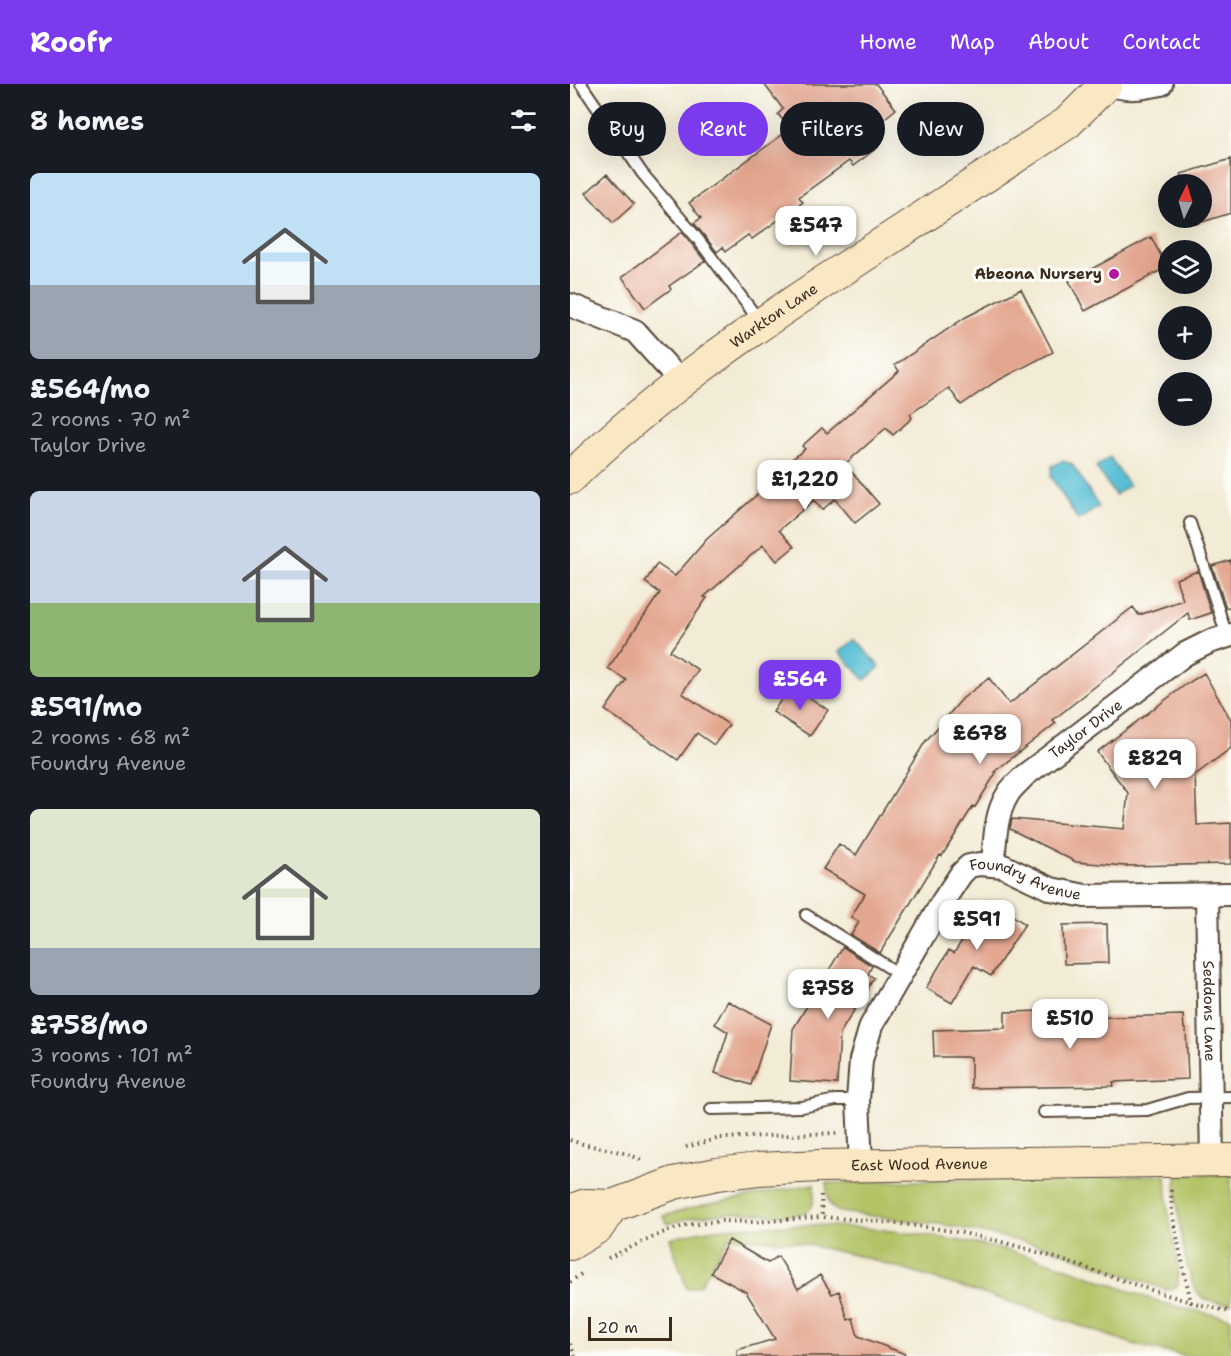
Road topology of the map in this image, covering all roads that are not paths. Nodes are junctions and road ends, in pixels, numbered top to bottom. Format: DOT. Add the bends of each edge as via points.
graph roads {
  1 [pos="581,84"];
  2 [pos="1108,84"];
  3 [pos="1161,84"];
  4 [pos="570,305"];
  5 [pos="761,323"];
  6 [pos="681,382"];
  7 [pos="570,478"];
  8 [pos="1190,523"];
  9 [pos="1229,636"];
  10 [pos="993,864"];
  11 [pos="1231,894"];
  12 [pos="1207,895"];
  13 [pos="806,915"];
  14 [pos="899,974"];
  15 [pos="1221,1097"];
  16 [pos="858,1100"];
  17 [pos="711,1109"];
  18 [pos="1044,1112"];
  19 [pos="1221,1160"];
  20 [pos="861,1165"];
  21 [pos="612,1206"];
  22 [pos="570,1211"];
  23 [pos="570,1244"];
  1 -- 5 [label="lane" via="642,173"];
  2 -- 3 [label="street" via="1137,89"];
  2 -- 5 [label="street, Warkton Lane" via="1067,123"];
  4 -- 6 [label="street" via="635,331"];
  5 -- 6 [label="street, Warkton Lane"];
  6 -- 7 [label="street, Warkton Lane"];
  8 -- 9 [label="lane"];
  9 -- 10 [label="street, Taylor Drive" via="1185,654 1024,776 1004,802"];
  10 -- 12 [label="street, Foundry Avenue" via="1068,894"];
  10 -- 14 [label="street, Foundry Avenue" via="969,867 960,874"];
  11 -- 12 [label="street, Foundry Avenue"];
  12 -- 15 [label="street, Seddons Lane"];
  13 -- 14 [label="lane"];
  14 -- 16 [label="street, Foundry Avenue" via="871,1026 861,1060"];
  15 -- 18 [label="lane" via="1188,1098 1147,1110"];
  15 -- 19 [label="street, Seddons Lane"];
  16 -- 17 [label="lane" via="802,1107"];
  16 -- 20 [label="street, Foundry Avenue"];
  19 -- 20 [label="street, East Wood Avenue"];
  20 -- 21 [label="street, East Wood Avenue" via="717,1174 674,1183"];
  21 -- 22 [label="street, East Wood Avenue" via="586,1205"];
  21 -- 23 [label="street" via="598,1227"];
}
